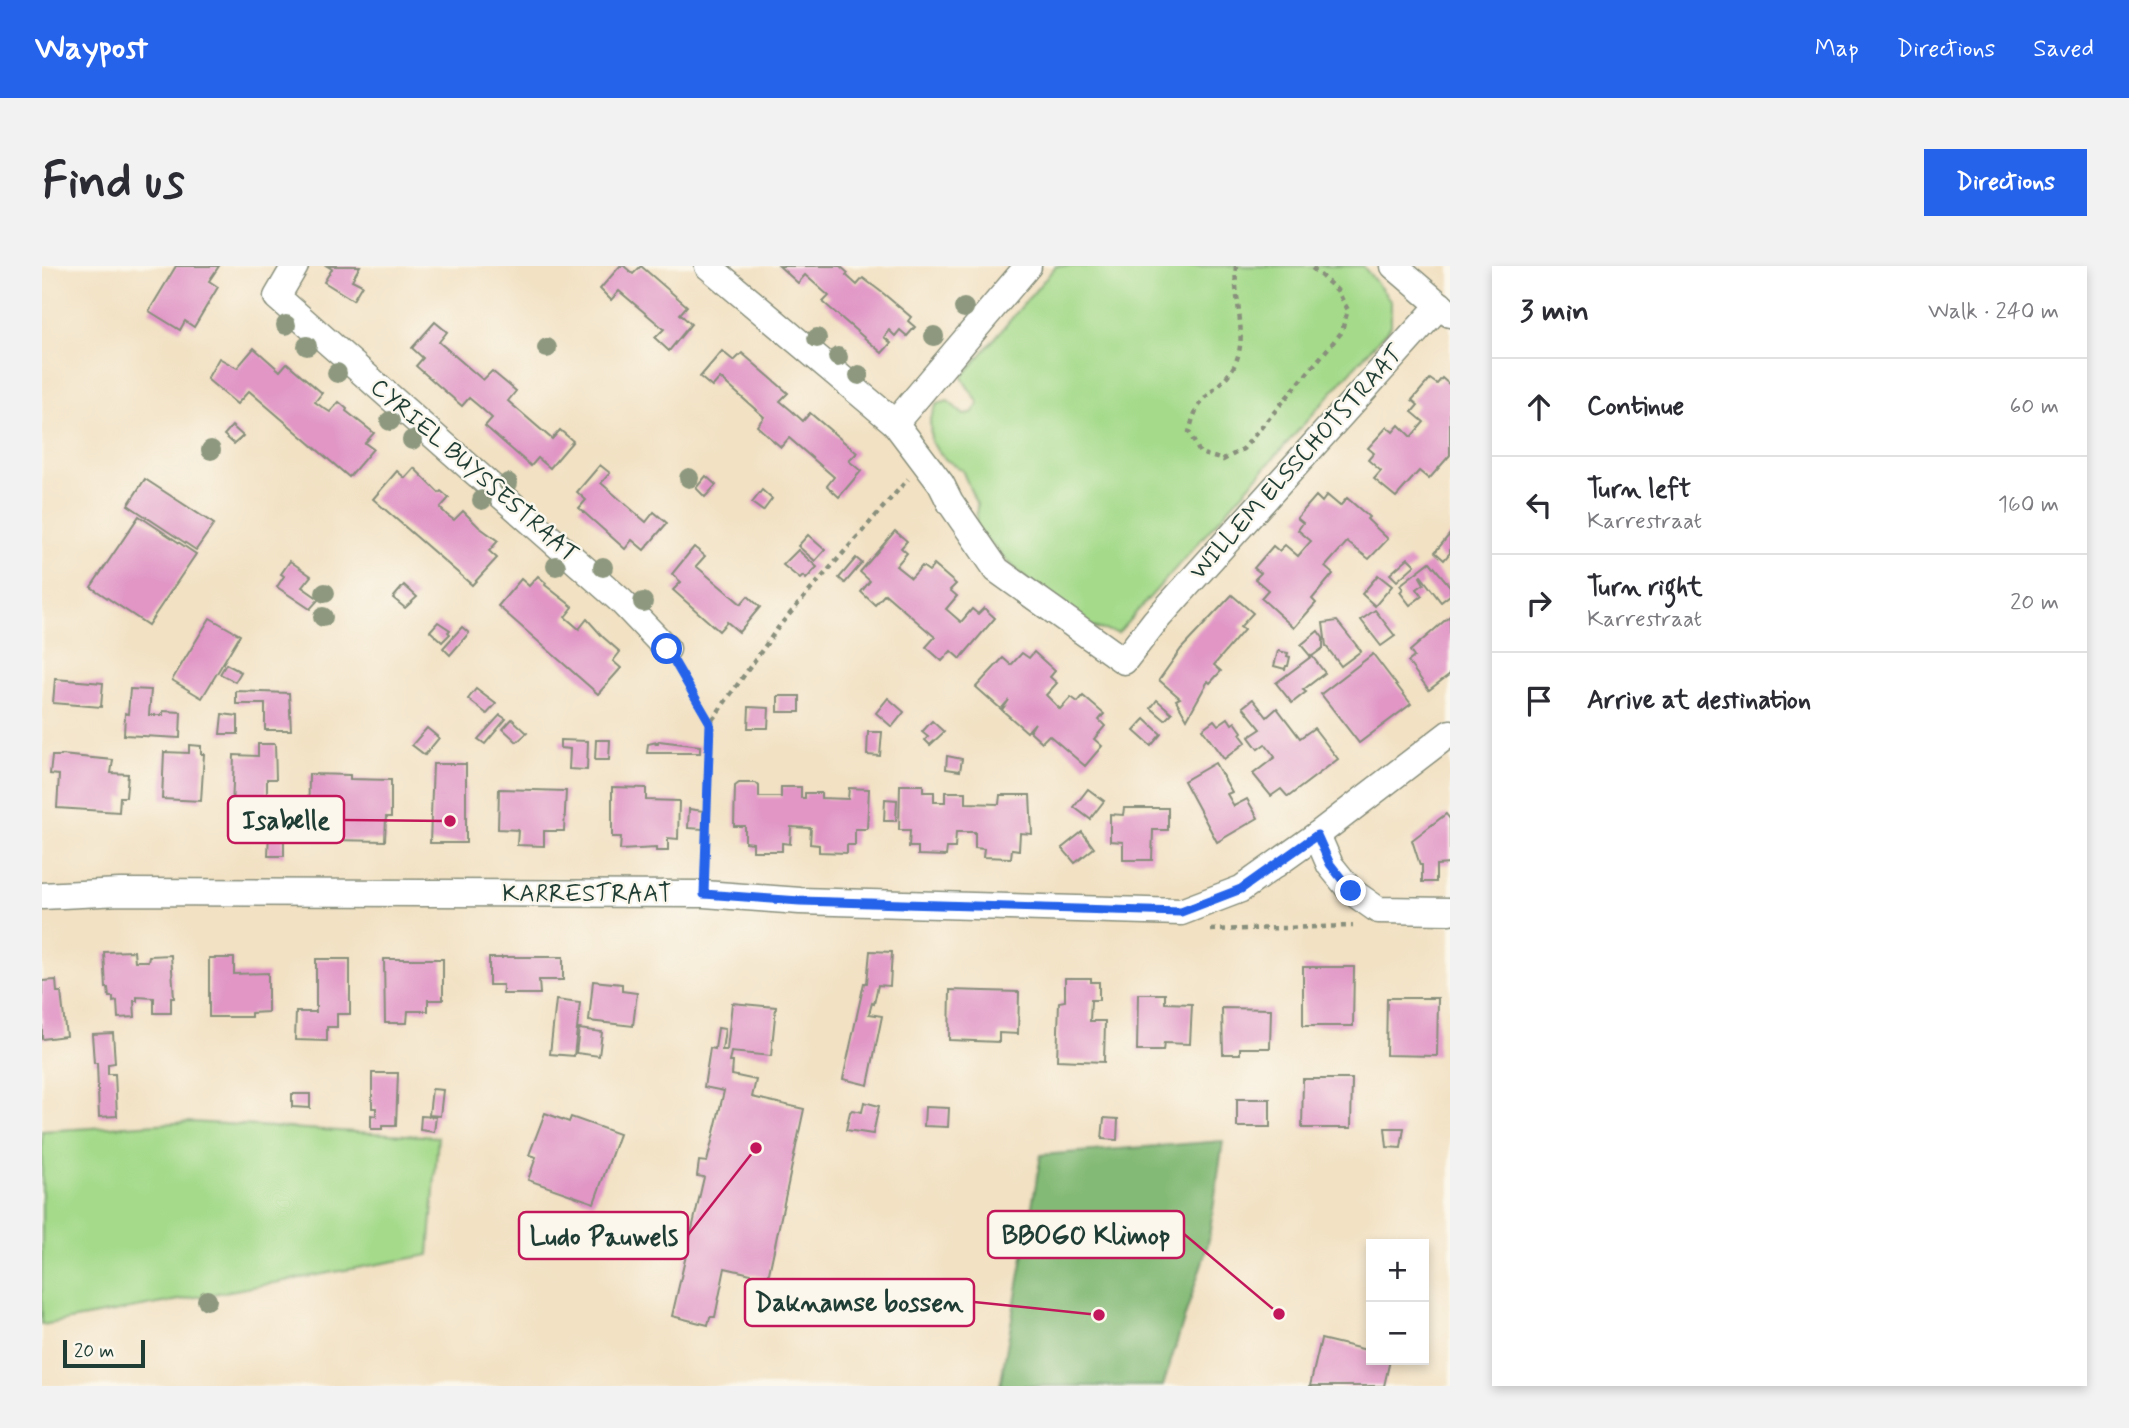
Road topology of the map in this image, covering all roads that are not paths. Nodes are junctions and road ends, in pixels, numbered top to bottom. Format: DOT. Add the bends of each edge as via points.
graph roads {
  1 [pos="295,266"];
  2 [pos="708,266"];
  3 [pos="1028,266"];
  4 [pos="1394,266"];
  5 [pos="1445,310"];
  6 [pos="895,423"];
  7 [pos="667,649"];
  8 [pos="1450,733"];
  9 [pos="1317,835"];
  10 [pos="42,896"];
  11 [pos="1450,911"];
  1 -- 7 [label="street, CYRIEL BUYSSESTRAAT" via="277,297 621,601"];
  2 -- 6 [label="street"];
  3 -- 6 [label="street"];
  4 -- 5 [label="street"];
  5 -- 6 [label="street, WILLEM ELSSCHOTSTRAAT" via="1155,621 1124,661 997,570"];
  8 -- 9 [label="street, KARRESTRAAT"];
  9 -- 10 [label="street, KARRESTRAAT" via="1241,889 1181,912 704,894 120,892"];
  9 -- 11 [label="street" via="1330,864 1351,891 1378,910"];
}
